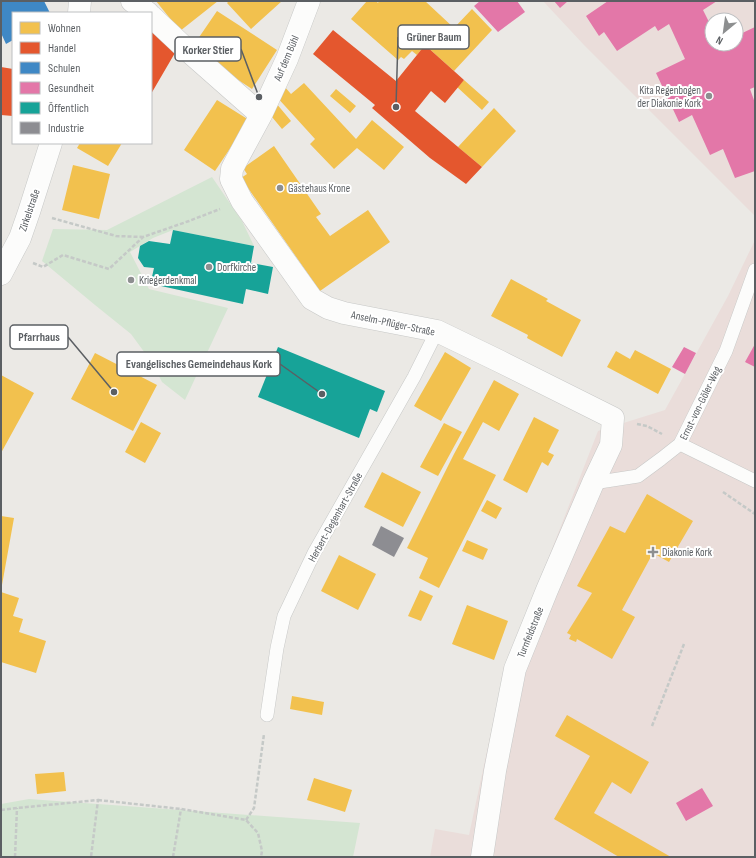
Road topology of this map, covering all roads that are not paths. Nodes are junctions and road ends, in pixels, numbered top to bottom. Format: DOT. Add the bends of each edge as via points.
graph roads {
  1 [pos="80,1"];
  2 [pos="132,1"];
  3 [pos="309,1"];
  4 [pos="79,12"];
  5 [pos="147,12"];
  6 [pos="152,17"];
  7 [pos="261,115"];
  8 [pos="51,144"];
  9 [pos="232,169"];
  10 [pos="755,270"];
  11 [pos="1,274"];
  12 [pos="437,331"];
  13 [pos="613,418"];
  14 [pos="680,444"];
  15 [pos="755,481"];
  16 [pos="593,483"];
  17 [pos="267,715"];
  18 [pos="482,857"];
  1 -- 4 [label="street"];
  2 -- 5 [label="street"];
  3 -- 7 [label="street, Auf dem Bühl" via="287,59"];
  6 -- 7 [label="street"];
  7 -- 9 [label="street, Auf dem Bühl"];
  8 -- 11 [label="street, Zirkelstraße" via="20,238"];
  9 -- 12 [label="street, Anselm-Pflüger-Straße" via="231,179 242,201 312,299 344,313"];
  10 -- 14 [label="lane, Ernst-von-Göler-Weg" via="726,351"];
  12 -- 13 [label="street, Anselm-Pflüger-Straße"];
  12 -- 17 [label="lane, Herbert-Degenhart-Straße" via="414,377 314,553 284,616"];
  13 -- 16 [label="street, Turnfeldstraße" via="611,445"];
  14 -- 15 [label="lane"];
  14 -- 16 [label="lane, Ernst-von-Göler-Weg" via="638,476"];
  16 -- 18 [label="street, Turnfeldstraße" via="516,669 495,771"];
}
